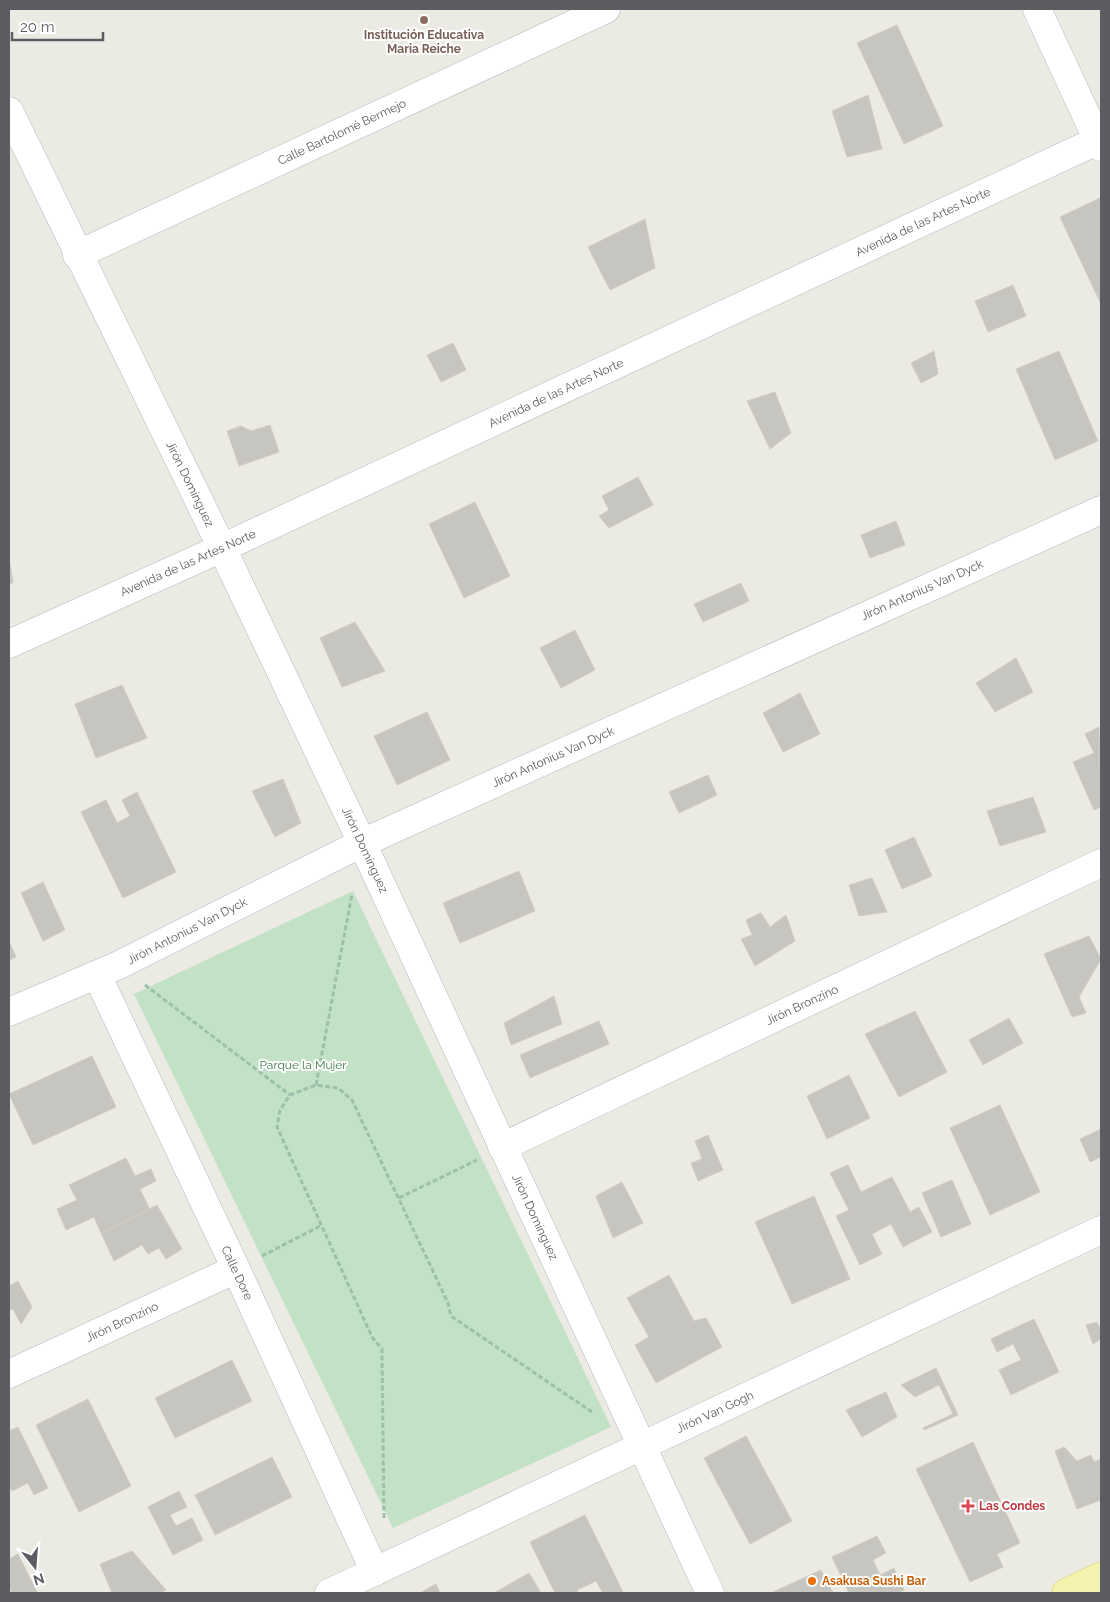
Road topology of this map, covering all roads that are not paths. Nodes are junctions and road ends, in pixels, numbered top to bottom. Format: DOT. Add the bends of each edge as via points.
graph roads {
  1 [pos="606,9"];
  2 [pos="1037,9"];
  3 [pos="9,111"];
  4 [pos="1100,142"];
  5 [pos="78,255"];
  6 [pos="1101,510"];
  7 [pos="222,548"];
  8 [pos="9,644"];
  9 [pos="362,843"];
  10 [pos="1101,863"];
  11 [pos="108,970"];
  12 [pos="9,1012"];
  13 [pos="502,1147"];
  14 [pos="1101,1230"];
  15 [pos="236,1269"];
  16 [pos="9,1374"];
  17 [pos="643,1446"];
  18 [pos="380,1570"];
  19 [pos="1101,1576"];
  20 [pos="329,1593"];
  21 [pos="710,1593"];
  22 [pos="1066,1593"];
  1 -- 5 [label="street, Calle Bartolomé Bermejo"];
  2 -- 4 [label="street"];
  3 -- 5 [label="street, Jirón Domínguez"];
  4 -- 7 [label="street, Avenida de las Artes Norte"];
  5 -- 7 [label="street, Jirón Domínguez"];
  6 -- 9 [label="street, Jirón Antonius Van Dyck"];
  7 -- 8 [label="street, Avenida de las Artes Norte"];
  7 -- 9 [label="street, Jirón Domínguez"];
  9 -- 11 [label="street, Jirón Antonius Van Dyck"];
  9 -- 13 [label="street, Jirón Domínguez"];
  10 -- 13 [label="street, Jirón Bronzino"];
  11 -- 12 [label="street, Jirón Antonius Van Dyck"];
  11 -- 15 [label="street, Calle Dore"];
  13 -- 17 [label="street, Jirón Domínguez"];
  14 -- 17 [label="street, Jirón Van Gogh"];
  15 -- 16 [label="street, Jirón Bronzino"];
  15 -- 18 [label="street, Calle Dore"];
  17 -- 18 [label="street, Jirón Van Gogh"];
  17 -- 21 [label="street, Jirón Domínguez"];
  18 -- 20 [label="street, Jirón Van Gogh"];
  19 -- 22 [label="main road"];
}
